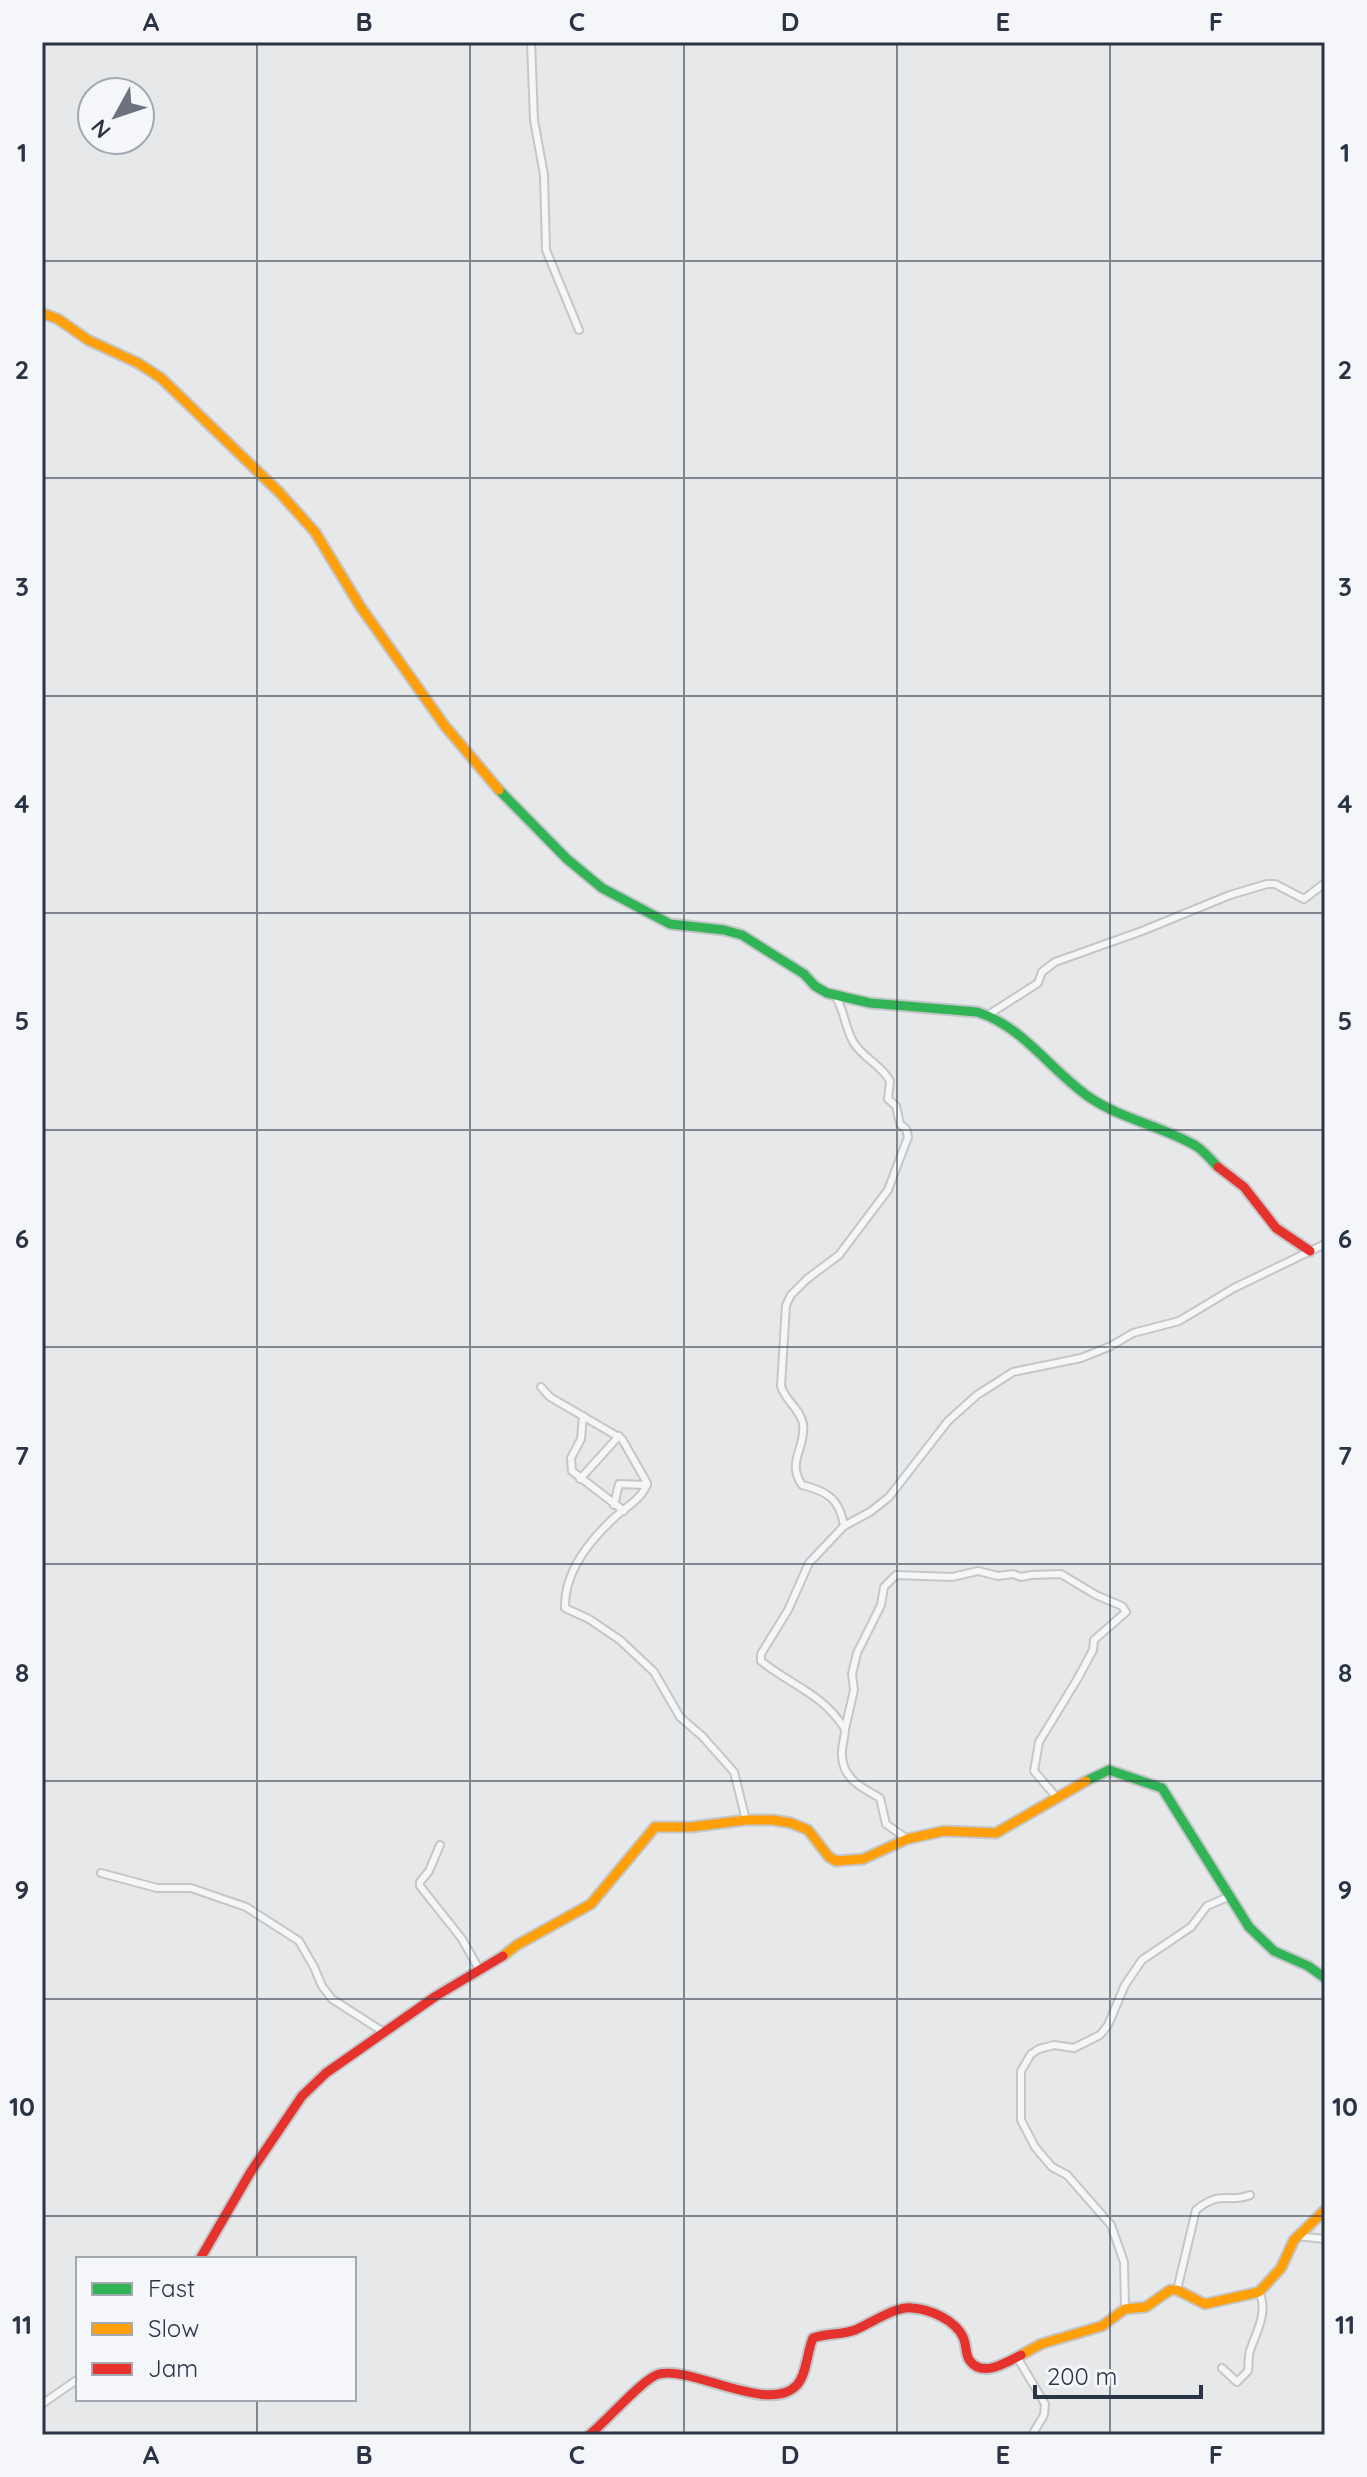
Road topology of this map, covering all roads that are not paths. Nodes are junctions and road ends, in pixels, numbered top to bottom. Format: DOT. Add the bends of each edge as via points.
graph roads {
  1 [pos="531,42"];
  2 [pos="42,313"];
  3 [pos="579,330"];
  4 [pos="1325,883"];
  5 [pos="833,994"];
  6 [pos="988,1015"];
  7 [pos="1325,1244"];
  8 [pos="1310,1251"];
  9 [pos="541,1387"];
  10 [pos="583,1416"];
  11 [pos="619,1436"];
  12 [pos="580,1479"];
  13 [pos="647,1485"];
  14 [pos="614,1505"];
  15 [pos="624,1511"];
  16 [pos="844,1526"];
  17 [pos="845,1729"];
  18 [pos="1058,1799"];
  19 [pos="746,1820"];
  20 [pos="907,1839"];
  21 [pos="440,1845"];
  22 [pos="101,1873"];
  23 [pos="1228,1897"];
  24 [pos="480,1971"];
  25 [pos="1325,1978"];
  26 [pos="385,2033"];
  27 [pos="1250,2195"];
  28 [pos="1325,2210"];
  29 [pos="1297,2236"];
  30 [pos="1325,2239"];
  31 [pos="201,2257"];
  32 [pos="1177,2290"];
  33 [pos="1259,2292"];
  34 [pos="1125,2309"];
  35 [pos="1017,2357"];
  36 [pos="1222,2368"];
  37 [pos="76,2380"];
  38 [pos="42,2404"];
  39 [pos="589,2435"];
  40 [pos="1032,2435"];
  1 -- 3 [label="street" via="546,250"];
  2 -- 5 [label="street" via="161,378 279,492 315,532 445,726 508,801 574,865 616,897 662,920 742,935"];
  4 -- 6 [label="street" via="1304,899 1267,884 1078,953 1052,964 1038,983"];
  5 -- 6 [label="street"];
  5 -- 16 [label="street" via="853,1042 888,1076 888,1099 908,1137 882,1198 839,1255 807,1279 786,1305 781,1386 801,1415 803,1430 795,1471 802,1485 830,1496"];
  6 -- 8 [label="street" via="1017,1032 1081,1092 1198,1147 1244,1187 1276,1228"];
  7 -- 8 [label="street"];
  8 -- 16 [label="street" via="1179,1321 1133,1333 1081,1358 1004,1377 954,1414 889,1497"];
  9 -- 10 [label="street"];
  10 -- 11 [label="street"];
  10 -- 12 [label="street" via="571,1461"];
  11 -- 12 [label="street"];
  11 -- 13 [label="street"];
  12 -- 14 [label="street"];
  13 -- 14 [label="street" via="619,1484"];
  13 -- 15 [label="street"];
  14 -- 15 [label="street"];
  15 -- 19 [label="street" via="572,1568 565,1608 620,1640 654,1672 680,1717 734,1772"];
  16 -- 17 [label="street" via="805,1568 760,1659 829,1706"];
  17 -- 18 [label="street" via="857,1653 891,1578 978,1571 1004,1577 1065,1575 1126,1612 1095,1638 1038,1745 1034,1771"];
  17 -- 20 [label="street" via="842,1757 850,1777 878,1797 887,1826"];
  18 -- 20 [label="street" via="996,1833 956,1830"];
  18 -- 23 [label="street" via="1109,1770 1159,1786"];
  19 -- 20 [label="street" via="801,1826 836,1861 871,1858"];
  19 -- 24 [label="street" via="652,1829 591,1904"];
  21 -- 24 [label="street" via="420,1886"];
  22 -- 26 [label="street" via="157,1888 191,1888 246,1907 299,1941 332,1999"];
  23 -- 25 [label="street" via="1267,1946"];
  23 -- 34 [label="street" via="1207,1906 1191,1927 1142,1960 1100,2035 1074,2048 1039,2049 1021,2071 1021,2120 1035,2147 1111,2225 1124,2262"];
  24 -- 26 [label="street"];
  26 -- 31 [label="street" via="326,2073 297,2102"];
  27 -- 32 [label="street" via="1221,2196 1196,2210"];
  28 -- 29 [label="street"];
  29 -- 30 [label="street"];
  29 -- 33 [label="street" via="1281,2268"];
  32 -- 33 [label="street" via="1205,2304"];
  32 -- 34 [label="street" via="1146,2307"];
  33 -- 36 [label="street" via="1264,2308 1248,2371 1237,2382"];
  34 -- 35 [label="street" via="1102,2326"];
  35 -- 39 [label="street" via="990,2369 975,2365 957,2327 910,2307 853,2331 813,2338 801,2379 788,2392 767,2395 659,2374"];
  35 -- 40 [label="street" via="1045,2404"];
  37 -- 38 [label="street"];
}
